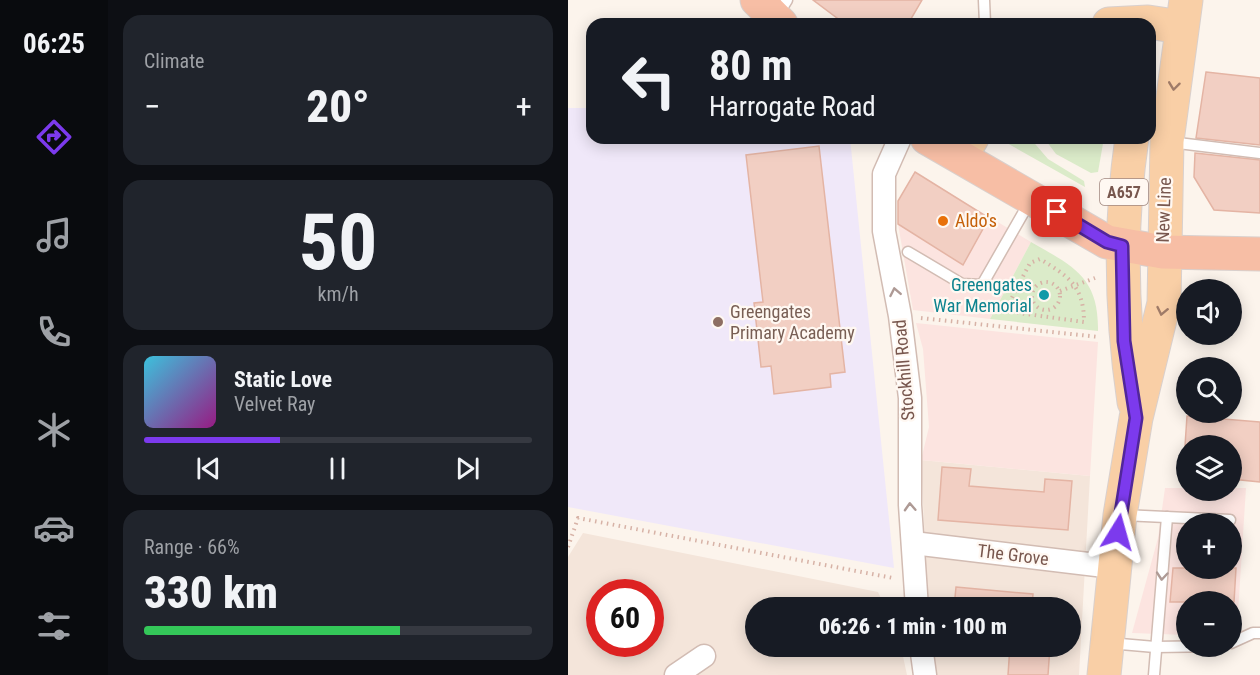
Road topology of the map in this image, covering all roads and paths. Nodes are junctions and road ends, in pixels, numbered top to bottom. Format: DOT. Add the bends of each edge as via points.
graph roads {
  1 [pos="984,0"];
  2 [pos="1184,14"];
  3 [pos="1150,15"];
  4 [pos="985,18"];
  5 [pos="1167,141"];
  6 [pos="897,144"];
  7 [pos="1131,144"];
  8 [pos="967,147"];
  9 [pos="1260,153"];
  10 [pos="1031,198"];
  11 [pos="1122,246"];
  12 [pos="908,252"];
  13 [pos="1163,252"];
  14 [pos="1260,254"];
  15 [pos="1095,278"];
  16 [pos="1076,285"];
  17 [pos="1060,291"];
  18 [pos="1034,301"];
  19 [pos="1005,312"];
  20 [pos="900,316"];
  21 [pos="1103,337"];
  22 [pos="1136,418"];
  23 [pos="1120,514"];
  24 [pos="1167,517"];
  25 [pos="1176,517"];
  26 [pos="913,543"];
  27 [pos="568,547"];
  28 [pos="1113,567"];
  29 [pos="914,583"];
  30 [pos="916,597"];
  31 [pos="1260,633"];
  32 [pos="1242,638"];
  33 [pos="1106,643"];
  34 [pos="1155,647"];
  35 [pos="1176,647"];
  36 [pos="704,656"];
  37 [pos="923,657"];
  38 [pos="676,675"];
  39 [pos="925,675"];
  40 [pos="1104,675"];
  41 [pos="1154,675"];
  1 -- 4 [label="lane"];
  2 -- 3 [label="main road"];
  2 -- 5 [label="main road, New Line / A657, one-way"];
  5 -- 9 [label="lane"];
  5 -- 13 [label="main road, New Line / A657"];
  20 -- 6 [label="street, Stockhill Road, one-way" via="884,231 883,187 887,162"];
  7 -- 11 [label="main road, New Line / A657"];
  8 -- 10 [label="highway"];
  10 -- 11 [label="highway" via="1107,242"];
  10 -- 12 [label="lane" via="982,285 961,284"];
  11 -- 13 [label="highway"];
  11 -- 22 [label="main road, New Line / A657" via="1124,341"];
  13 -- 14 [label="highway"];
  13 -- 22 [label="main road, New Line / A657, one-way" via="1164,303"];
  15 -- 16 [label="path"];
  16 -- 17 [label="path"];
  16 -- 19 [label="path" via="1040,259 1030,263"];
  16 -- 19 [label="path" via="1082,297 1084,322"];
  17 -- 18 [label="path" via="1056,306 1049,309"];
  17 -- 18 [label="path" via="1056,285 1042,283 1033,294"];
  18 -- 19 [label="path"];
  20 -- 21 [label="path"];
  26 -- 20 [label="street, Stockhill Road, one-way" via="910,398"];
  22 -- 23 [label="main road, New Line / A657"];
  23 -- 24 [label="lane"];
  23 -- 28 [label="main road, New Line / A657"];
  24 -- 25 [label="lane"];
  24 -- 34 [label="lane, one-way"];
  26 -- 28 [label="street, The Grove"];
  26 -- 29 [label="street, Stockhill Road"];
  27 -- 29 [label="path" via="578,518"];
  28 -- 33 [label="main road, New Line / A657"];
  29 -- 30 [label="street, Stockhill Road"];
  31 -- 32 [label="lane"];
  33 -- 34 [label="lane"];
  33 -- 40 [label="main road, New Line / A657"];
  34 -- 35 [label="lane"];
  34 -- 41 [label="lane"];
  36 -- 38 [label="street"];
  37 -- 39 [label="street"];
}
